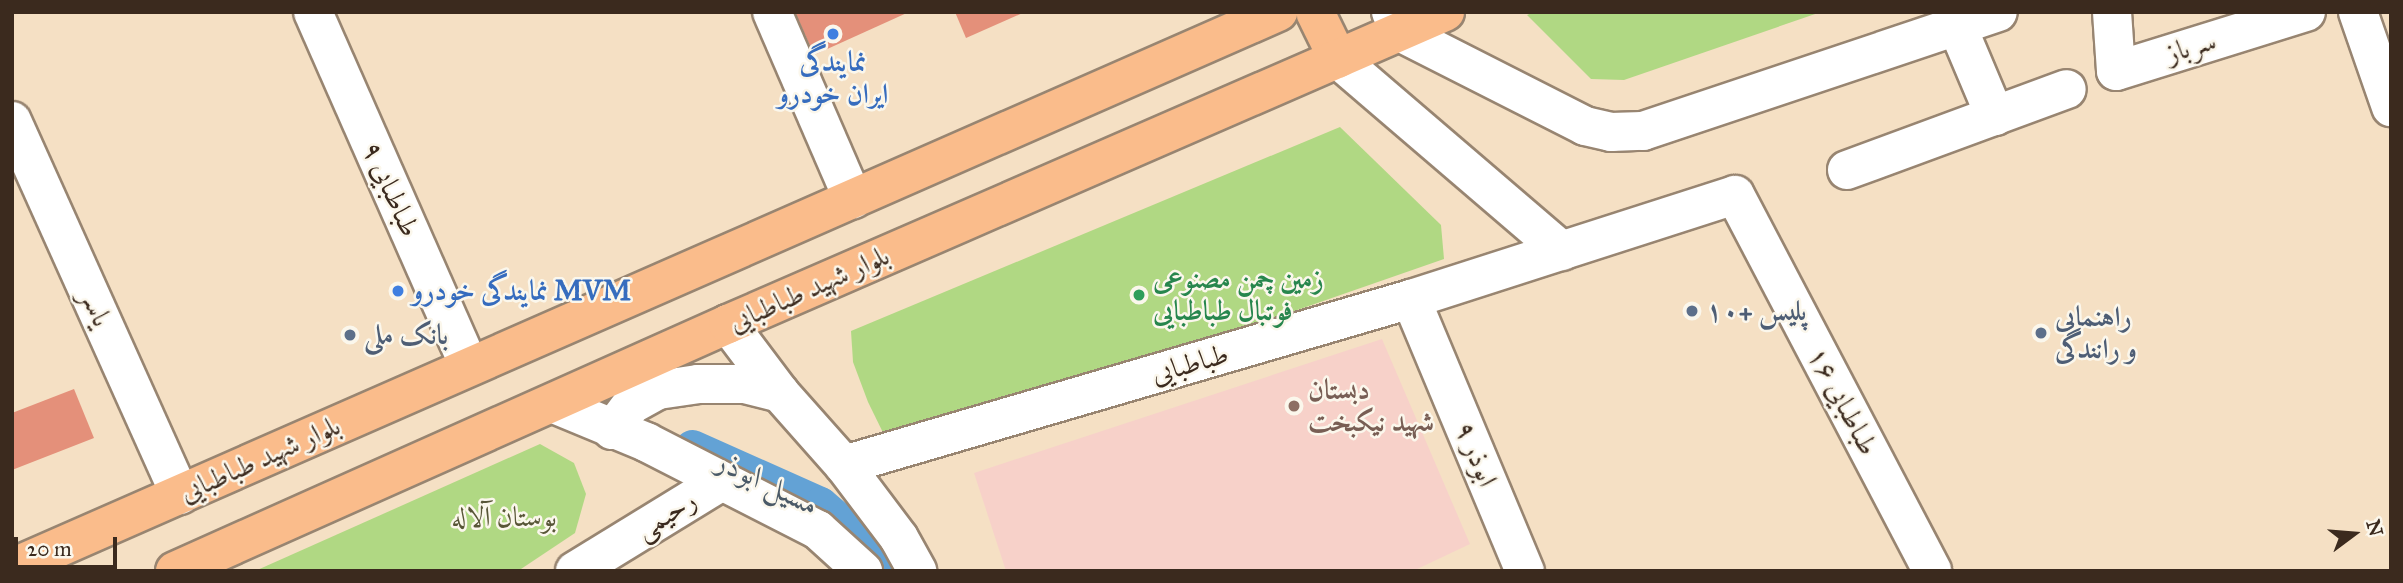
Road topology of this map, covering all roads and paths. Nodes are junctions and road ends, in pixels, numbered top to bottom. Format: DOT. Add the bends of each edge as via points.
graph roads {
  1 [pos="313,12"];
  2 [pos="772,12"];
  3 [pos="1278,12"];
  4 [pos="1315,12"];
  5 [pos="1445,12"];
  6 [pos="1998,12"];
  7 [pos="2112,12"];
  8 [pos="2306,12"];
  9 [pos="2358,12"];
  10 [pos="1395,22"];
  11 [pos="1956,26"];
  12 [pos="2195,29"];
  13 [pos="1338,59"];
  14 [pos="2067,89"];
  15 [pos="2391,107"];
  16 [pos="1995,116"];
  17 [pos="12,121"];
  18 [pos="1847,170"];
  19 [pos="1735,195"];
  20 [pos="853,199"];
  21 [pos="1562,251"];
  22 [pos="1411,299"];
  23 [pos="729,324"];
  24 [pos="469,365"];
  25 [pos="780,393"];
  26 [pos="554,404"];
  27 [pos="612,430"];
  28 [pos="844,464"];
  29 [pos="720,482"];
  30 [pos="180,495"];
  31 [pos="12,568"];
  32 [pos="175,571"];
  33 [pos="575,571"];
  34 [pos="863,571"];
  35 [pos="917,571"];
  36 [pos="1525,571"];
  37 [pos="1932,571"];
  1 -- 24 [label="street, طباطبایی ۹"];
  2 -- 20 [label="street"];
  3 -- 20 [label="main road, بلوار شهید طباطبایی"];
  4 -- 13 [label="main road"];
  5 -- 10 [label="main road, بلوار شهید طباطبایی"];
  6 -- 11 [label="street"];
  7 -- 12 [label="street, سرباز" via="2116,71"];
  8 -- 12 [label="street, سرباز"];
  9 -- 15 [label="street"];
  10 -- 11 [label="street" via="1585,126 1611,132 1643,131"];
  10 -- 13 [label="main road, بلوار شهید طباطبایی"];
  11 -- 16 [label="street"];
  13 -- 21 [label="street"];
  13 -- 23 [label="main road, بلوار شهید طباطبایی"];
  14 -- 16 [label="street"];
  16 -- 18 [label="street"];
  17 -- 30 [label="street, یاسر"];
  19 -- 21 [label="street, طباطبایی"];
  19 -- 37 [label="street, طباطبایی ۱۶"];
  20 -- 24 [label="main road, بلوار شهید طباطبایی"];
  21 -- 22 [label="street, طباطبایی"];
  22 -- 28 [label="street, طباطبایی"];
  22 -- 36 [label="street, ابوذر ۹"];
  23 -- 25 [label="street"];
  23 -- 26 [label="main road, بلوار شهید طباطبایی"];
  24 -- 30 [label="main road, بلوار شهید طباطبایی"];
  25 -- 27 [label="street" via="745,384 658,390 631,405"];
  25 -- 28 [label="street"];
  26 -- 27 [label="street"];
  26 -- 32 [label="main road, بلوار شهید طباطبایی"];
  27 -- 29 [label="street" via="646,442"];
  28 -- 35 [label="street" via="899,538"];
  29 -- 33 [label="street, رحیمی"];
  29 -- 34 [label="street" via="818,530"];
  30 -- 31 [label="main road, بلوار شهید طباطبایی"];
}
